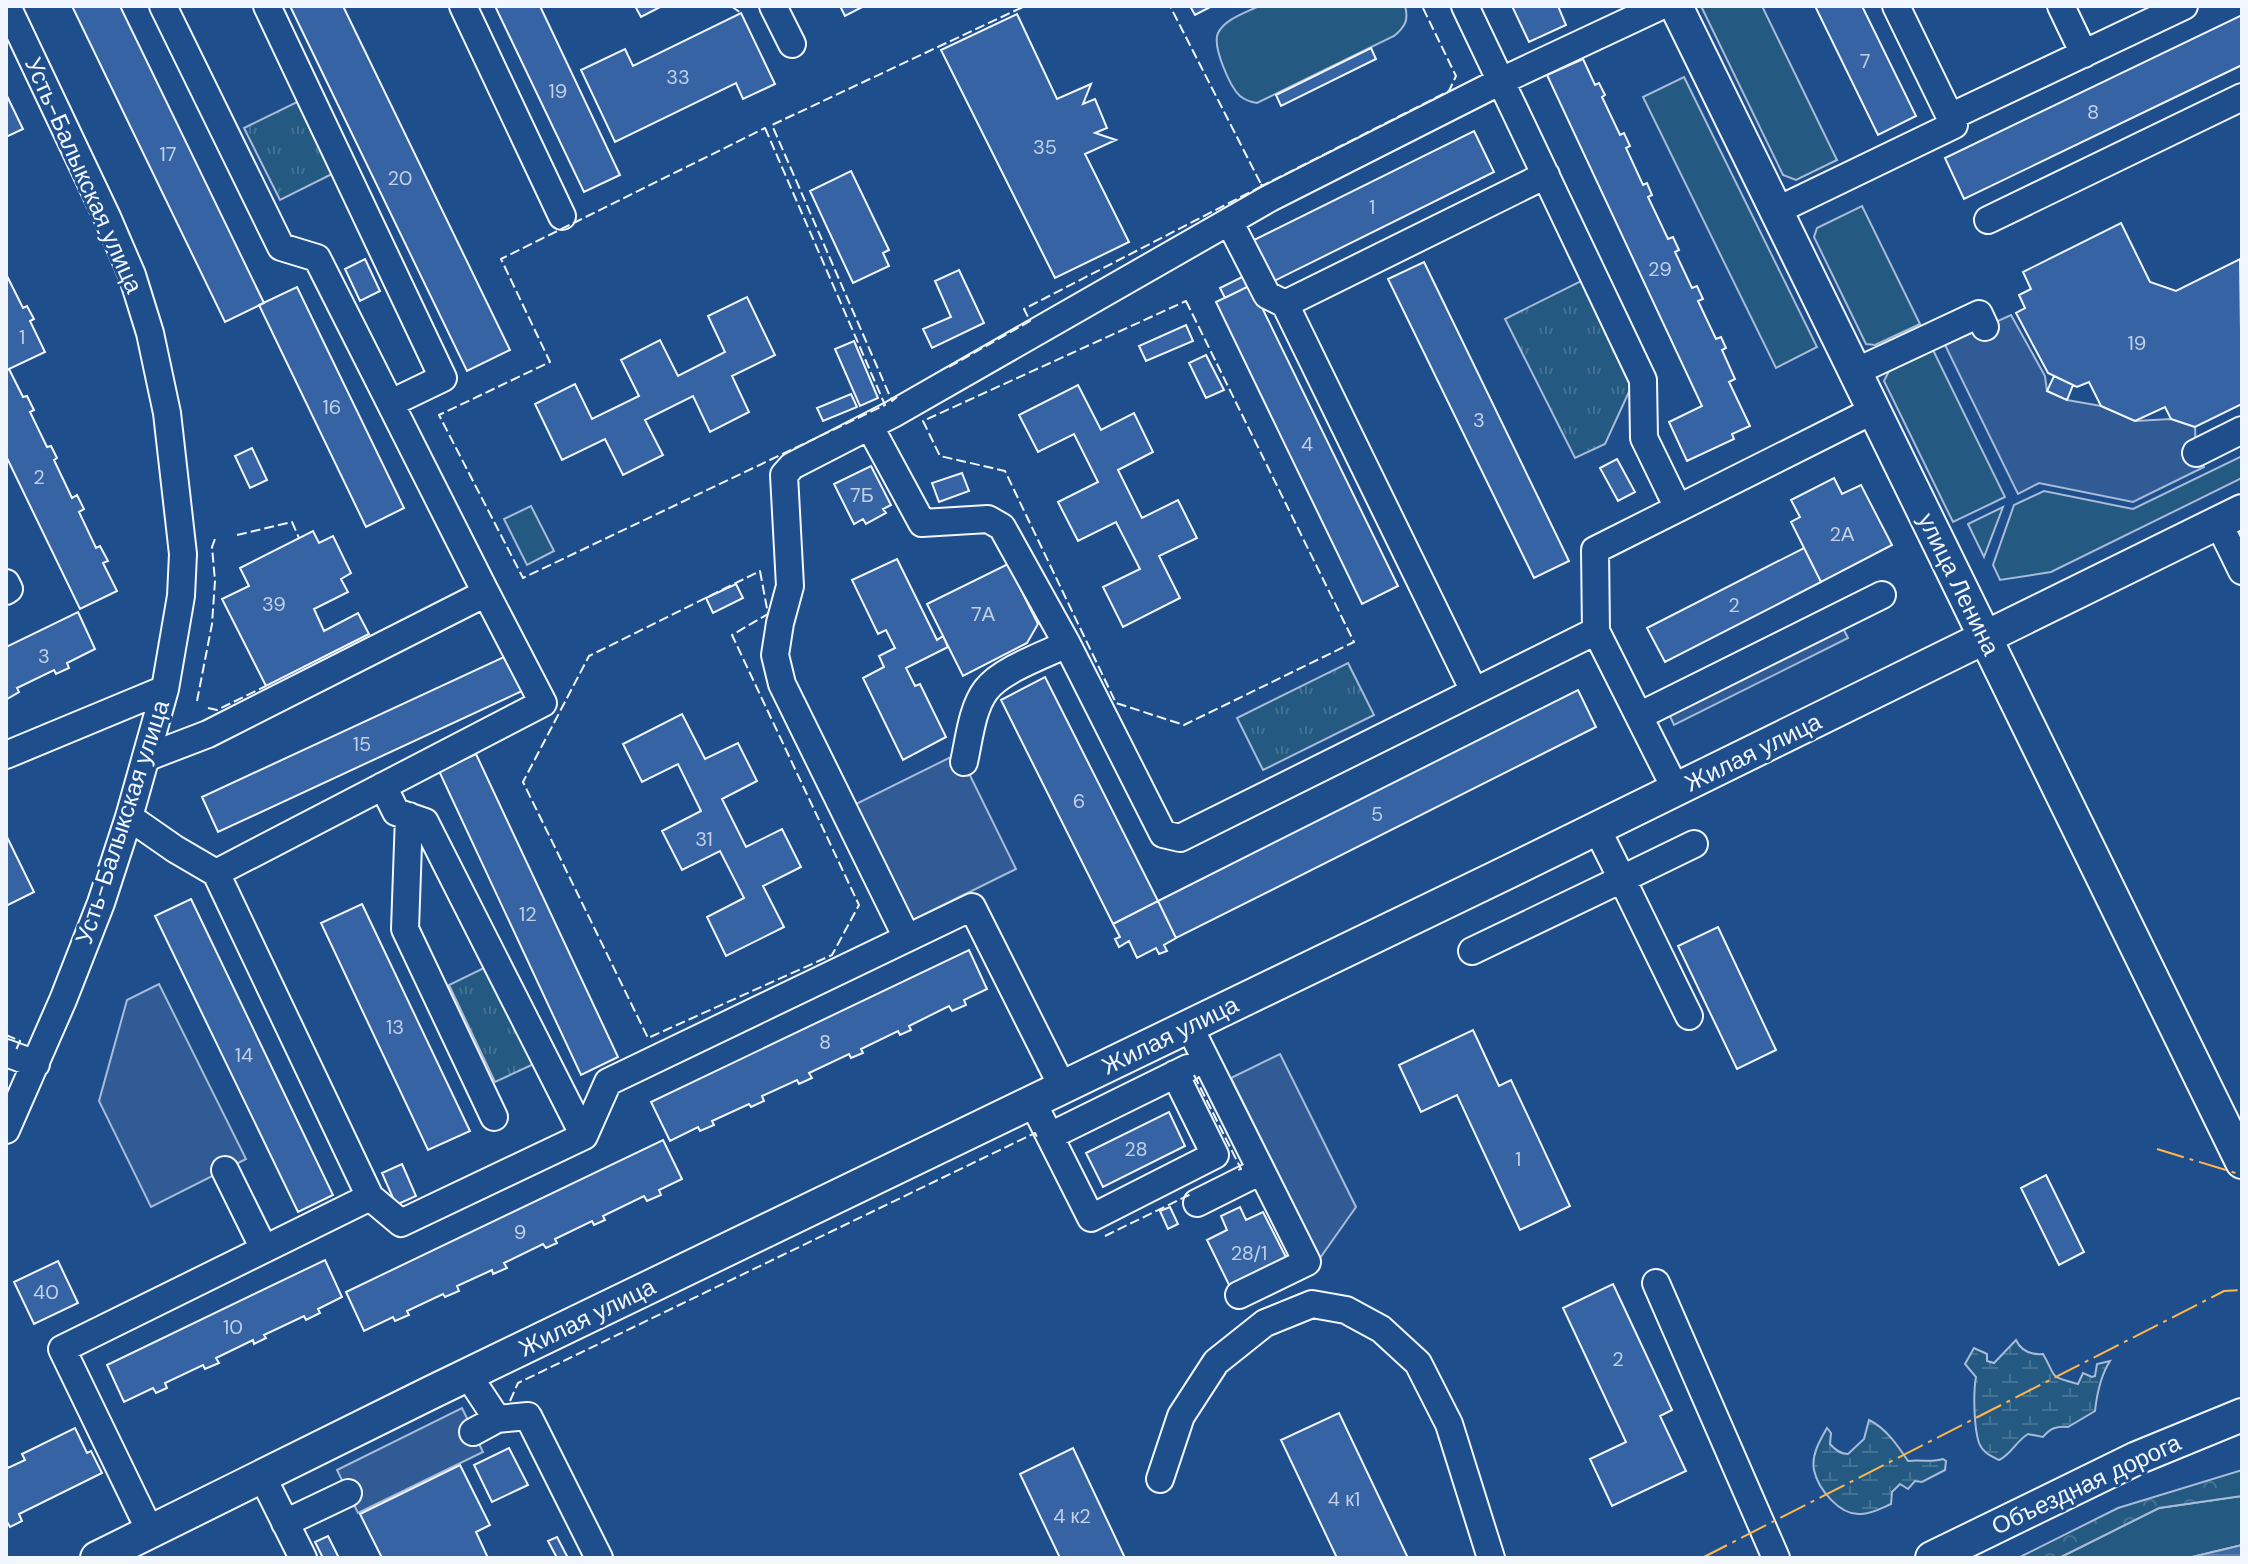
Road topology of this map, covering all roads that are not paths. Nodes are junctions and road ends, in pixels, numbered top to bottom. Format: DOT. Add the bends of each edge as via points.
graph roads {
  1 [pos="7,6"];
  2 [pos="163,6"];
  3 [pos="267,6"];
  4 [pos="463,6"];
  5 [pos="773,6"];
  6 [pos="1465,6"];
  7 [pos="1661,6"];
  8 [pos="1676,6"];
  9 [pos="1896,6"];
  10 [pos="2061,6"];
  11 [pos="2184,6"];
  12 [pos="792,44"];
  13 [pos="2084,54"];
  14 [pos="1501,81"];
  15 [pos="2242,99"];
  16 [pos="1950,117"];
  17 [pos="1546,175"];
  18 [pos="1776,211"];
  19 [pos="562,216"];
  20 [pos="1988,220"];
  21 [pos="1230,223"];
  22 [pos="1285,304"];
  23 [pos="1985,327"];
  24 [pos="1855,372"];
  25 [pos="391,403"];
  26 [pos="1874,410"];
  27 [pos="870,427"];
  28 [pos="2242,430"];
  29 [pos="2196,453"];
  30 [pos="1678,508"];
  31 [pos="2230,516"];
  32 [pos="2242,571"];
  33 [pos="6,583"];
  34 [pos="6,591"];
  35 [pos="486,593"];
  36 [pos="1882,595"];
  37 [pos="1596,631"];
  38 [pos="1985,637"];
  39 [pos="1067,644"];
  40 [pos="165,689"];
  41 [pos="1474,691"];
  42 [pos="1639,716"];
  43 [pos="6,755"];
  44 [pos="148,757"];
  45 [pos="964,762"];
  46 [pos="383,786"];
  47 [pos="1676,790"];
  48 [pos="409,816"];
  49 [pos="129,817"];
  50 [pos="1597,829"];
  51 [pos="1694,844"];
  52 [pos="216,873"];
  53 [pos="1622,879"];
  54 [pos="907,938"];
  55 [pos="1472,951"];
  56 [pos="1689,1016"];
  57 [pos="1189,1026"];
  58 [pos="6,1053"];
  59 [pos="1206,1059"];
  60 [pos="36,1064"];
  61 [pos="1175,1074"];
  62 [pos="1062,1086"];
  63 [pos="1032,1101"];
  64 [pos="494,1117"];
  65 [pos="6,1130"];
  66 [pos="584,1136"];
  67 [pos="1050,1136"];
  68 [pos="2242,1162"];
  69 [pos="225,1170"];
  70 [pos="1261,1171"];
  71 [pos="370,1197"];
  72 [pos="1197,1203"];
  73 [pos="264,1249"];
  74 [pos="1656,1283"];
  75 [pos="1239,1295"];
  76 [pos="468,1375"];
  77 [pos="2242,1415"];
  78 [pos="497,1419"];
  79 [pos="473,1432"];
  80 [pos="262,1476"];
  81 [pos="1160,1479"];
  82 [pos="348,1493"];
  83 [pos="285,1523"];
  84 [pos="150,1531"];
  85 [pos="97,1558"];
  86 [pos="303,1558"];
  87 [pos="599,1558"];
  88 [pos="1491,1558"];
  89 [pos="1776,1558"];
  90 [pos="1932,1558"];
  1 -- 40 [label="street, Усть-Балыкская улица" via="107,217 150,333 167,413 183,554"];
  2 -- 25 [label="street" via="281,247 317,258"];
  3 -- 25 [label="street" via="443,378"];
  4 -- 19 [label="street"];
  5 -- 12 [label="street"];
  6 -- 14 [label="street"];
  7 -- 14 [label="street"];
  8 -- 18 [label="main road, улица Ленина"];
  9 -- 16 [label="street"];
  10 -- 13 [label="street"];
  11 -- 13 [label="street"];
  13 -- 16 [label="street"];
  14 -- 17 [label="street"];
  14 -- 21 [label="street"];
  15 -- 20 [label="street"];
  16 -- 18 [label="street" via="1954,125"];
  17 -- 22 [label="street"];
  17 -- 30 [label="street" via="1643,380 1644,438"];
  18 -- 24 [label="main road, улица Ленина"];
  21 -- 22 [label="street" via="1267,295"];
  21 -- 27 [label="street"];
  22 -- 41 [label="street"];
  23 -- 24 [label="street" via="1979,314"];
  24 -- 26 [label="main road, улица Ленина"];
  25 -- 35 [label="street"];
  26 -- 30 [label="street"];
  26 -- 38 [label="main road, улица Ленина"];
  27 -- 39 [label="street" via="922,523 988,519 1002,527"];
  27 -- 54 [label="street" via="784,475 790,586 775,655 782,684"];
  28 -- 29 [label="street"];
  30 -- 37 [label="street" via="1595,550"];
  31 -- 32 [label="street"];
  31 -- 38 [label="main road, Жилая улица"];
  33 -- 34 [label="street"];
  35 -- 44 [label="street" via="208,734"];
  35 -- 46 [label="street" via="543,703"];
  36 -- 42 [label="street"];
  37 -- 41 [label="street"];
  37 -- 42 [label="street"];
  38 -- 47 [label="main road, Жилая улица"];
  38 -- 68 [label="main road, улица Ленина"];
  39 -- 41 [label="street" via="1163,834 1180,838"];
  39 -- 45 [label="street" via="985,691"];
  40 -- 43 [label="street"];
  40 -- 44 [label="street, Усть-Балыкская улица"];
  42 -- 47 [label="street"];
  44 -- 49 [label="street, Усть-Балыкская улица"];
  46 -- 48 [label="street" via="396,812"];
  46 -- 52 [label="street"];
  47 -- 50 [label="main road, Жилая улица"];
  48 -- 64 [label="street" via="405,929"];
  48 -- 66 [label="street" via="425,822"];
  49 -- 52 [label="street"];
  49 -- 60 [label="street, Усть-Балыкская улица" via="101,903"];
  50 -- 53 [label="street"];
  50 -- 57 [label="main road, Жилая улица"];
  51 -- 53 [label="street"];
  52 -- 71 [label="street"];
  53 -- 55 [label="street"];
  53 -- 56 [label="street"];
  54 -- 62 [label="street" via="971,900"];
  54 -- 66 [label="street" via="608,1082"];
  57 -- 59 [label="street"];
  57 -- 62 [label="main road, Жилая улица"];
  58 -- 60 [label="street"];
  59 -- 61 [label="street"];
  59 -- 70 [label="street" via="1234,1099"];
  60 -- 65 [label="street, Усть-Балыкская улица"];
  61 -- 67 [label="street"];
  61 -- 67 [label="street" via="1215,1155 1091,1218"];
  62 -- 63 [label="main road, Жилая улица"];
  63 -- 67 [label="street"];
  63 -- 76 [label="main road, Жилая улица"];
  66 -- 71 [label="street" via="401,1223"];
  69 -- 73 [label="street"];
  70 -- 72 [label="street"];
  70 -- 75 [label="street" via="1307,1262"];
  71 -- 73 [label="street"];
  73 -- 84 [label="street" via="62,1349"];
  74 -- 89 [label="street"];
  76 -- 78 [label="street"];
  76 -- 80 [label="main road, Жилая улица"];
  77 -- 90 [label="main road, Объездная дорога" via="2137,1458"];
  78 -- 79 [label="street"];
  78 -- 87 [label="street" via="528,1416"];
  80 -- 83 [label="street"];
  80 -- 84 [label="main road, Жилая улица"];
  81 -- 88 [label="street" via="1181,1416 1216,1362 1265,1323 1312,1304 1346,1310 1381,1329 1418,1363 1449,1424"];
  82 -- 83 [label="street"];
  83 -- 86 [label="street"];
  84 -- 85 [label="main road, Жилая улица"];
}
